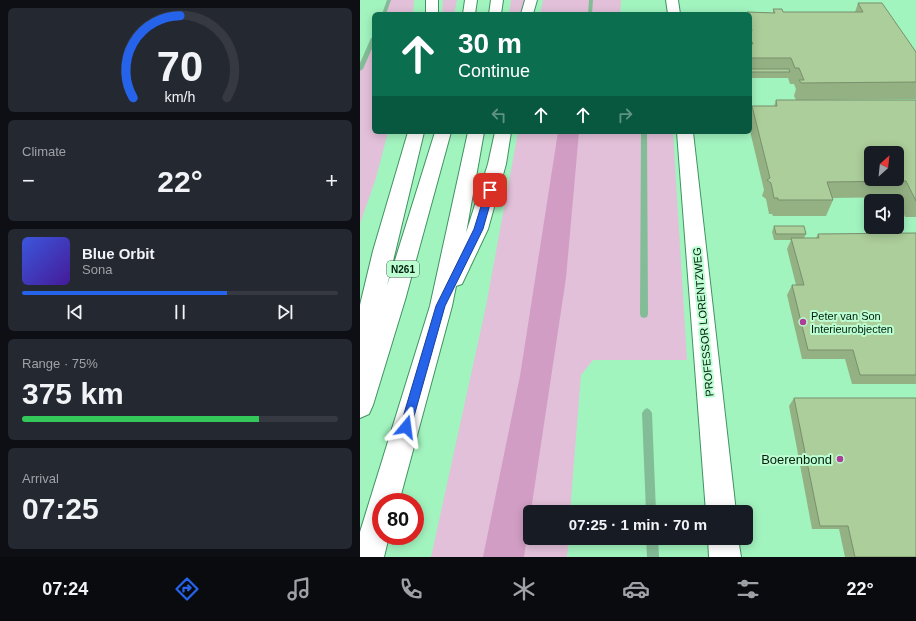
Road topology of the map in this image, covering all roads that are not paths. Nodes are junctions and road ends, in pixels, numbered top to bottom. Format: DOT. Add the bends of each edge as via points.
graph roads {
  1 [pos="432,0"];
  2 [pos="471,0"];
  3 [pos="497,0"];
  4 [pos="531,0"];
  5 [pos="672,0"];
  6 [pos="432,12"];
  7 [pos="469,12"];
  8 [pos="495,12"];
  9 [pos="528,12"];
  10 [pos="674,12"];
  11 [pos="416,134"];
  12 [pos="442,134"];
  13 [pos="476,134"];
  14 [pos="503,134"];
  15 [pos="685,134"];
  16 [pos="441,306"];
  17 [pos="360,354"];
  18 [pos="360,405"];
  19 [pos="387,493"];
  20 [pos="720,505"];
  21 [pos="372,543"];
  22 [pos="724,545"];
  23 [pos="368,557"];
  24 [pos="725,557"];
  1 -- 6 [label="main road"];
  2 -- 7 [label="main road"];
  3 -- 8 [label="main road"];
  4 -- 9 [label="main road"];
  5 -- 10 [label="main road"];
  11 -- 17 [label="main road, N261"];
  12 -- 18 [label="main road, N261"];
  13 -- 16 [label="main road"];
  14 -- 16 [label="main road" via="497,164 478,229"];
  15 -- 20 [label="main road, PROFESSOR LORENTZWEG"];
  16 -- 19 [label="main road"];
  21 -- 23 [label="main road"];
  22 -- 24 [label="main road"];
}
